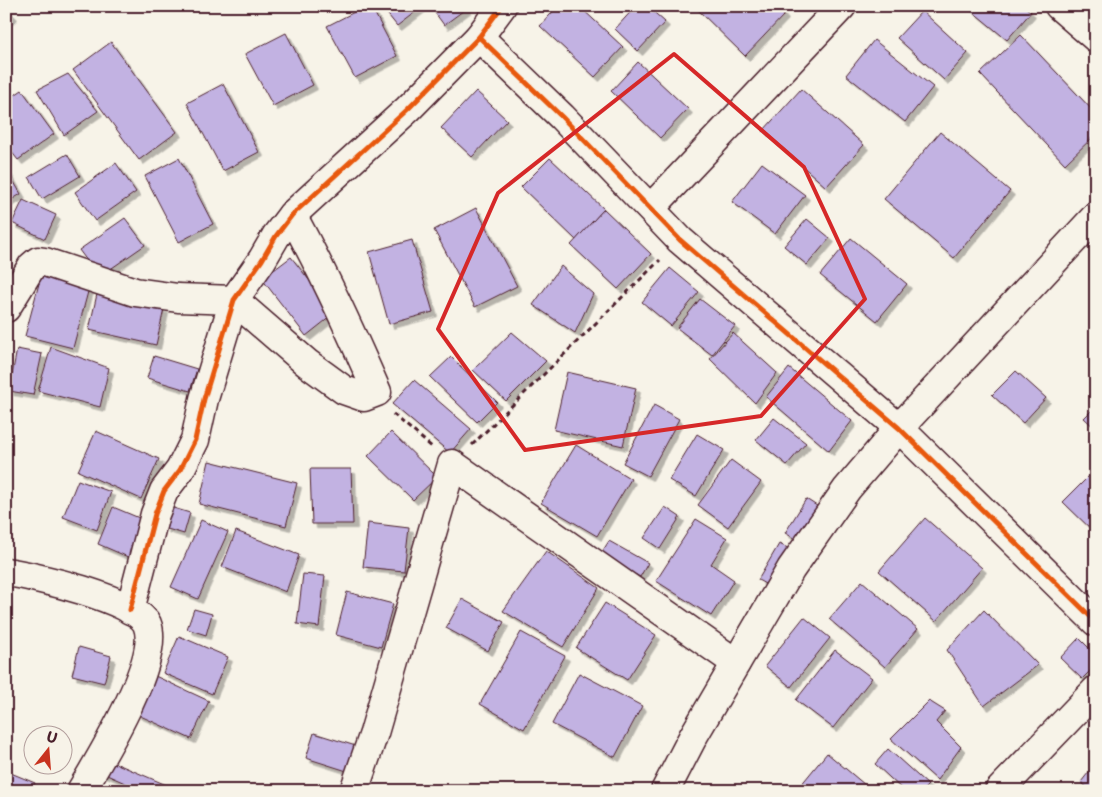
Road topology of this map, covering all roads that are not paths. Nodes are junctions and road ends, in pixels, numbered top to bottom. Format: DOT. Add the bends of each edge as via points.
graph roads {
  1 [pos="502,6"];
  2 [pos="842,6"];
  3 [pos="1058,6"];
  4 [pos="479,36"];
  5 [pos="1096,38"];
  6 [pos="651,208"];
  7 [pos="292,216"];
  8 [pos="1096,216"];
  9 [pos="234,300"];
  10 [pos="6,308"];
  11 [pos="899,428"];
  12 [pos="6,572"];
  13 [pos="130,610"];
  14 [pos="1096,622"];
  15 [pos="736,664"];
  16 [pos="1096,690"];
  17 [pos="81,791"];
  18 [pos="354,791"];
  19 [pos="665,791"];
  20 [pos="999,791"];
  1 -- 4 [label="street"];
  2 -- 6 [label="street"];
  3 -- 5 [label="street"];
  4 -- 6 [label="street"];
  4 -- 7 [label="street" via="408,109"];
  6 -- 11 [label="street" via="680,240"];
  7 -- 9 [label="street"];
  7 -- 9 [label="street" via="338,302 377,392 364,397 344,390 307,363"];
  8 -- 11 [label="street"];
  9 -- 10 [label="street" via="134,292 38,261"];
  9 -- 13 [label="street" via="195,440 180,470 164,491 155,514"];
  11 -- 14 [label="street"];
  11 -- 15 [label="street" via="847,489 791,569"];
  12 -- 13 [label="street" via="87,592"];
  13 -- 17 [label="street" via="147,624 150,642 147,661 123,714"];
  15 -- 18 [label="street" via="452,464 374,734"];
  15 -- 19 [label="street"];
  16 -- 20 [label="street"];
}
